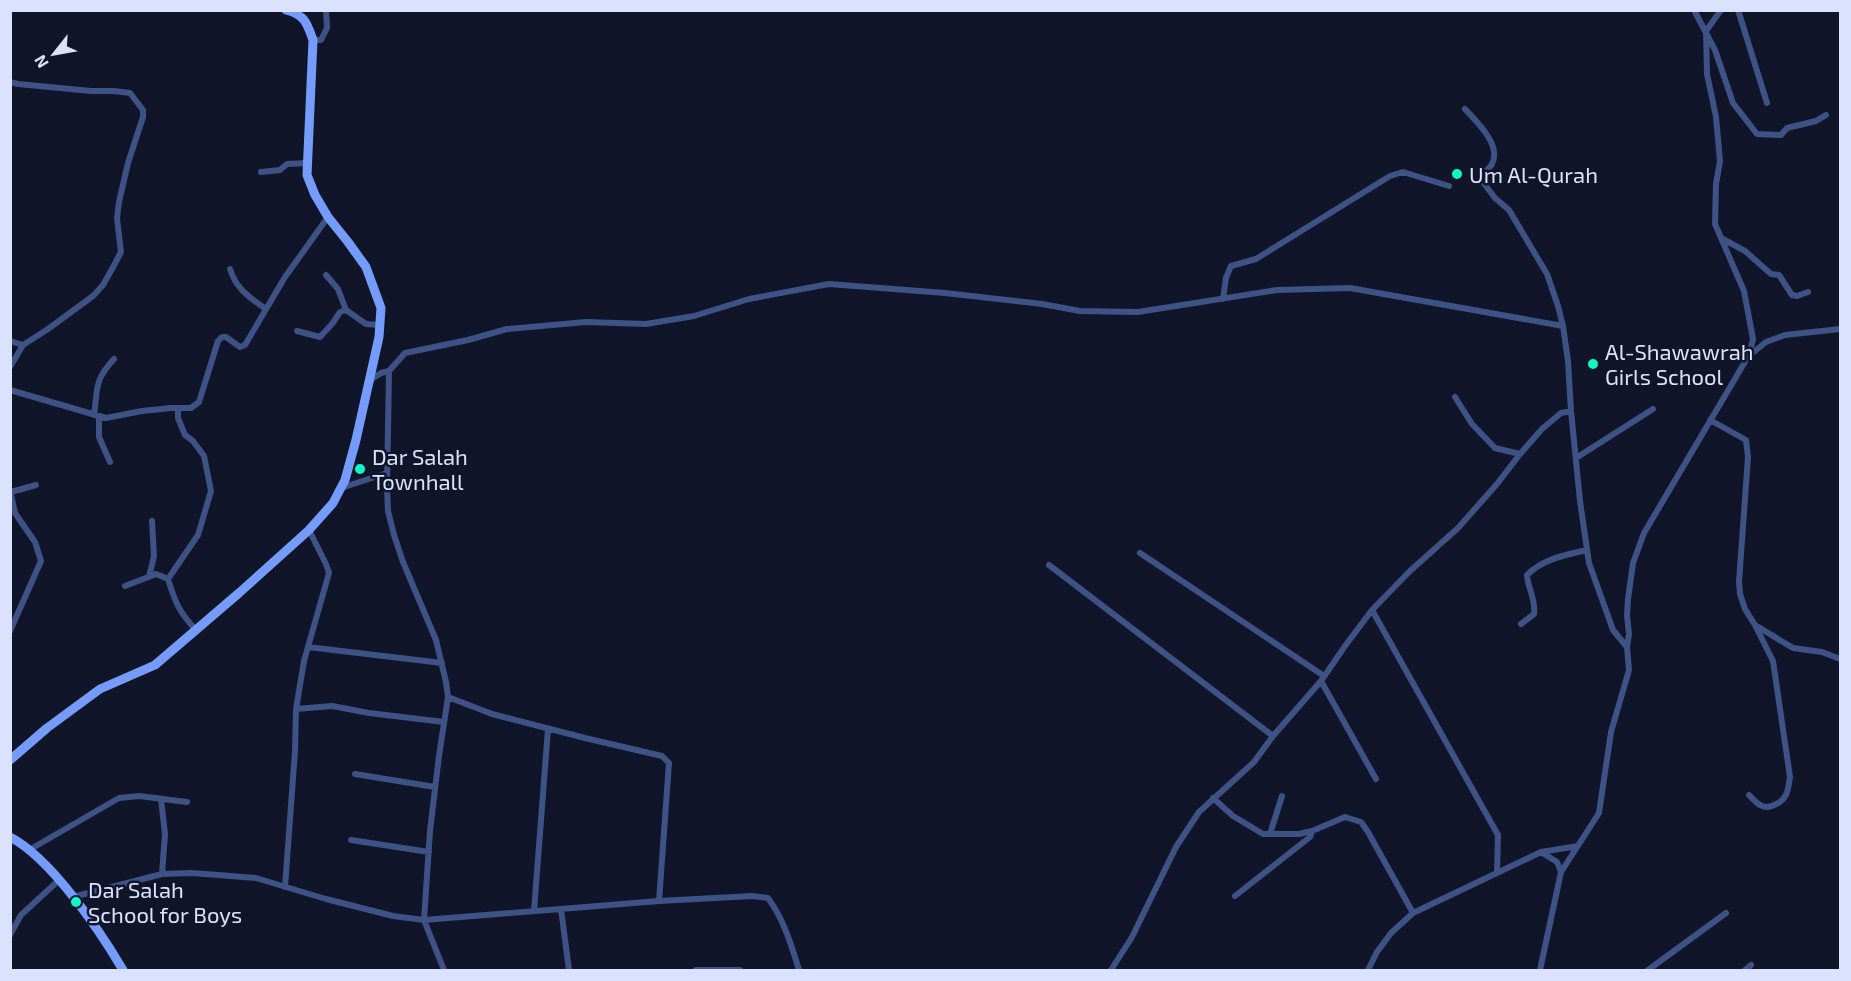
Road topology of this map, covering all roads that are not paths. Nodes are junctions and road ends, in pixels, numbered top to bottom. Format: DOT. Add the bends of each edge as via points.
graph roads {
  1 [pos="286,10"];
  2 [pos="326,10"];
  3 [pos="1694,10"];
  4 [pos="1721,10"];
  5 [pos="1738,10"];
  6 [pos="1706,31"];
  7 [pos="313,40"];
  8 [pos="10,82"];
  9 [pos="1767,103"];
  10 [pos="1465,109"];
  11 [pos="1826,115"];
  12 [pos="307,164"];
  13 [pos="261,172"];
  14 [pos="1449,186"];
  15 [pos="328,217"];
  16 [pos="1721,238"];
  17 [pos="230,269"];
  18 [pos="326,275"];
  19 [pos="1808,292"];
  20 [pos="1223,299"];
  21 [pos="266,309"];
  22 [pos="346,310"];
  23 [pos="380,325"];
  24 [pos="1563,326"];
  25 [pos="1840,329"];
  26 [pos="297,331"];
  27 [pos="10,341"];
  28 [pos="23,345"];
  29 [pos="1749,355"];
  30 [pos="114,358"];
  31 [pos="10,367"];
  32 [pos="389,371"];
  33 [pos="370,380"];
  34 [pos="10,390"];
  35 [pos="1455,397"];
  36 [pos="178,408"];
  37 [pos="1653,410"];
  38 [pos="1571,411"];
  39 [pos="97,415"];
  40 [pos="1710,420"];
  41 [pos="1520,454"];
  42 [pos="1576,458"];
  43 [pos="110,462"];
  44 [pos="387,473"];
  45 [pos="36,485"];
  46 [pos="341,488"];
  47 [pos="11,491"];
  48 [pos="152,521"];
  49 [pos="309,530"];
  50 [pos="1587,550"];
  51 [pos="1140,553"];
  52 [pos="1049,565"];
  53 [pos="149,577"];
  54 [pos="168,579"];
  55 [pos="124,586"];
  56 [pos="1372,610"];
  57 [pos="1521,624"];
  58 [pos="1755,625"];
  59 [pos="196,630"];
  60 [pos="10,631"];
  61 [pos="308,647"];
  62 [pos="1627,647"];
  63 [pos="1840,659"];
  64 [pos="442,663"];
  65 [pos="1323,679"];
  66 [pos="448,697"];
  67 [pos="296,709"];
  68 [pos="444,722"];
  69 [pos="548,729"];
  70 [pos="1273,736"];
  71 [pos="10,760"];
  72 [pos="355,774"];
  73 [pos="1376,779"];
  74 [pos="435,787"];
  75 [pos="1749,795"];
  76 [pos="1282,796"];
  77 [pos="1214,798"];
  78 [pos="161,799"];
  79 [pos="187,802"];
  80 [pos="1312,831"];
  81 [pos="1270,834"];
  82 [pos="10,837"];
  83 [pos="351,840"];
  84 [pos="1578,846"];
  85 [pos="29,850"];
  86 [pos="429,852"];
  87 [pos="1541,852"];
  88 [pos="1561,872"];
  89 [pos="1497,873"];
  90 [pos="162,874"];
  91 [pos="60,880"];
  92 [pos="285,887"];
  93 [pos="1235,896"];
  94 [pos="73,897"];
  95 [pos="658,901"];
  96 [pos="561,909"];
  97 [pos="534,911"];
  98 [pos="1413,913"];
  99 [pos="1726,913"];
  100 [pos="424,920"];
  101 [pos="10,935"];
  102 [pos="1750,965"];
  103 [pos="123,970"];
  104 [pos="444,970"];
  105 [pos="569,970"];
  106 [pos="696,970"];
  107 [pos="740,970"];
  108 [pos="799,970"];
  109 [pos="1112,970"];
  110 [pos="1368,970"];
  111 [pos="1540,970"];
  112 [pos="1648,970"];
  113 [pos="1745,970"];
  1 -- 7 [label="street" via="306,21"];
  2 -- 7 [label="street" via="327,28 321,40"];
  3 -- 6 [label="street"];
  4 -- 6 [label="street"];
  5 -- 9 [label="street"];
  6 -- 11 [label="street" via="1733,103 1757,135 1781,135 1787,128"];
  6 -- 16 [label="street" via="1707,74 1720,161 1715,224"];
  7 -- 12 [label="street"];
  8 -- 28 [label="street" via="130,93 143,110 119,202 121,252 93,296"];
  10 -- 24 [label="street" via="1491,142 1493,163 1482,181 1509,210 1547,274"];
  12 -- 13 [label="street" via="287,164 280,170"];
  12 -- 15 [label="street" via="307,175"];
  14 -- 20 [label="street" via="1403,172 1390,176 1256,259 1231,266"];
  15 -- 21 [label="street"];
  15 -- 23 [label="street" via="366,267 381,308"];
  16 -- 19 [label="street" via="1745,251 1771,274 1779,274 1792,295"];
  16 -- 29 [label="street" via="1744,291 1753,339"];
  17 -- 21 [label="street" via="242,291"];
  18 -- 22 [label="street" via="338,289"];
  20 -- 24 [label="street" via="1277,290 1350,288"];
  20 -- 32 [label="street" via="1138,312 1080,311 945,293 829,284 646,324 586,322 507,329 405,353"];
  21 -- 36 [label="street" via="245,345 240,347 226,337 218,341 199,402 191,408"];
  22 -- 23 [label="street" via="366,324"];
  22 -- 26 [label="street" via="320,337"];
  23 -- 33 [label="street"];
  24 -- 38 [label="street"];
  25 -- 29 [label="street" via="1785,335 1766,342"];
  27 -- 28 [label="street"];
  28 -- 31 [label="street"];
  29 -- 40 [label="street"];
  30 -- 39 [label="street" via="96,387"];
  32 -- 33 [label="street"];
  32 -- 44 [label="street"];
  33 -- 46 [label="street"];
  34 -- 39 [label="street"];
  35 -- 41 [label="street" via="1472,424 1495,447"];
  36 -- 39 [label="street" via="106,418"];
  36 -- 54 [label="street" via="185,435 204,456 211,491 198,535"];
  37 -- 42 [label="street"];
  38 -- 41 [label="street" via="1561,413 1542,429"];
  38 -- 42 [label="street"];
  39 -- 43 [label="street" via="99,437"];
  40 -- 58 [label="street" via="1746,440 1739,582 1745,609"];
  40 -- 62 [label="street" via="1644,533 1632,572"];
  41 -- 56 [label="street" via="1458,528"];
  42 -- 50 [label="street"];
  44 -- 46 [label="street"];
  44 -- 64 [label="street" via="388,511 394,535"];
  45 -- 47 [label="street"];
  46 -- 49 [label="street"];
  47 -- 60 [label="street" via="15,513 35,542 41,561"];
  48 -- 53 [label="street" via="154,555"];
  49 -- 59 [label="street"];
  49 -- 61 [label="street" via="329,573"];
  50 -- 57 [label="street" via="1536,565 1527,574 1534,614"];
  50 -- 62 [label="street" via="1613,630"];
  51 -- 65 [label="street"];
  52 -- 70 [label="street"];
  53 -- 54 [label="street" via="156,574"];
  53 -- 55 [label="street"];
  54 -- 59 [label="street" via="174,601"];
  56 -- 65 [label="street"];
  56 -- 89 [label="street" via="1497,835"];
  58 -- 63 [label="street" via="1793,648"];
  58 -- 75 [label="street" via="1773,661 1790,777 1785,799 1778,804 1761,806"];
  59 -- 71 [label="street" via="155,665 100,689 69,710"];
  61 -- 64 [label="street"];
  61 -- 67 [label="street"];
  62 -- 84 [label="street" via="1629,670 1611,732 1599,813"];
  64 -- 66 [label="street"];
  65 -- 70 [label="street"];
  65 -- 73 [label="street"];
  66 -- 68 [label="street"];
  66 -- 69 [label="street"];
  67 -- 68 [label="street" via="332,706"];
  67 -- 92 [label="street"];
  68 -- 74 [label="street"];
  69 -- 95 [label="street" via="662,756 669,763"];
  69 -- 97 [label="street"];
  70 -- 77 [label="street" via="1254,762"];
  72 -- 74 [label="street"];
  74 -- 86 [label="street"];
  76 -- 81 [label="street"];
  77 -- 81 [label="street" via="1233,816 1263,834"];
  77 -- 109 [label="street" via="1199,812 1176,847"];
  78 -- 79 [label="street"];
  78 -- 85 [label="street" via="119,798"];
  78 -- 90 [label="street" via="165,834"];
  80 -- 81 [label="street"];
  80 -- 93 [label="street" via="1310,837"];
  80 -- 98 [label="street" via="1345,817 1361,822"];
  82 -- 85 [label="street"];
  83 -- 86 [label="street"];
  84 -- 87 [label="street"];
  84 -- 88 [label="street"];
  85 -- 91 [label="street"];
  86 -- 100 [label="street"];
  87 -- 88 [label="street" via="1557,862"];
  87 -- 89 [label="street"];
  88 -- 111 [label="street"];
  89 -- 98 [label="street"];
  90 -- 92 [label="street" via="218,874"];
  90 -- 94 [label="street"];
  91 -- 94 [label="street"];
  91 -- 101 [label="street" via="21,915"];
  92 -- 100 [label="street"];
  94 -- 103 [label="street"];
  95 -- 96 [label="street"];
  95 -- 108 [label="street" via="768,898 789,934"];
  96 -- 97 [label="street"];
  96 -- 105 [label="street"];
  97 -- 100 [label="street"];
  98 -- 110 [label="street" via="1390,933"];
  99 -- 112 [label="street"];
  100 -- 104 [label="street"];
  102 -- 113 [label="street"];
  106 -- 107 [label="street"];
}
